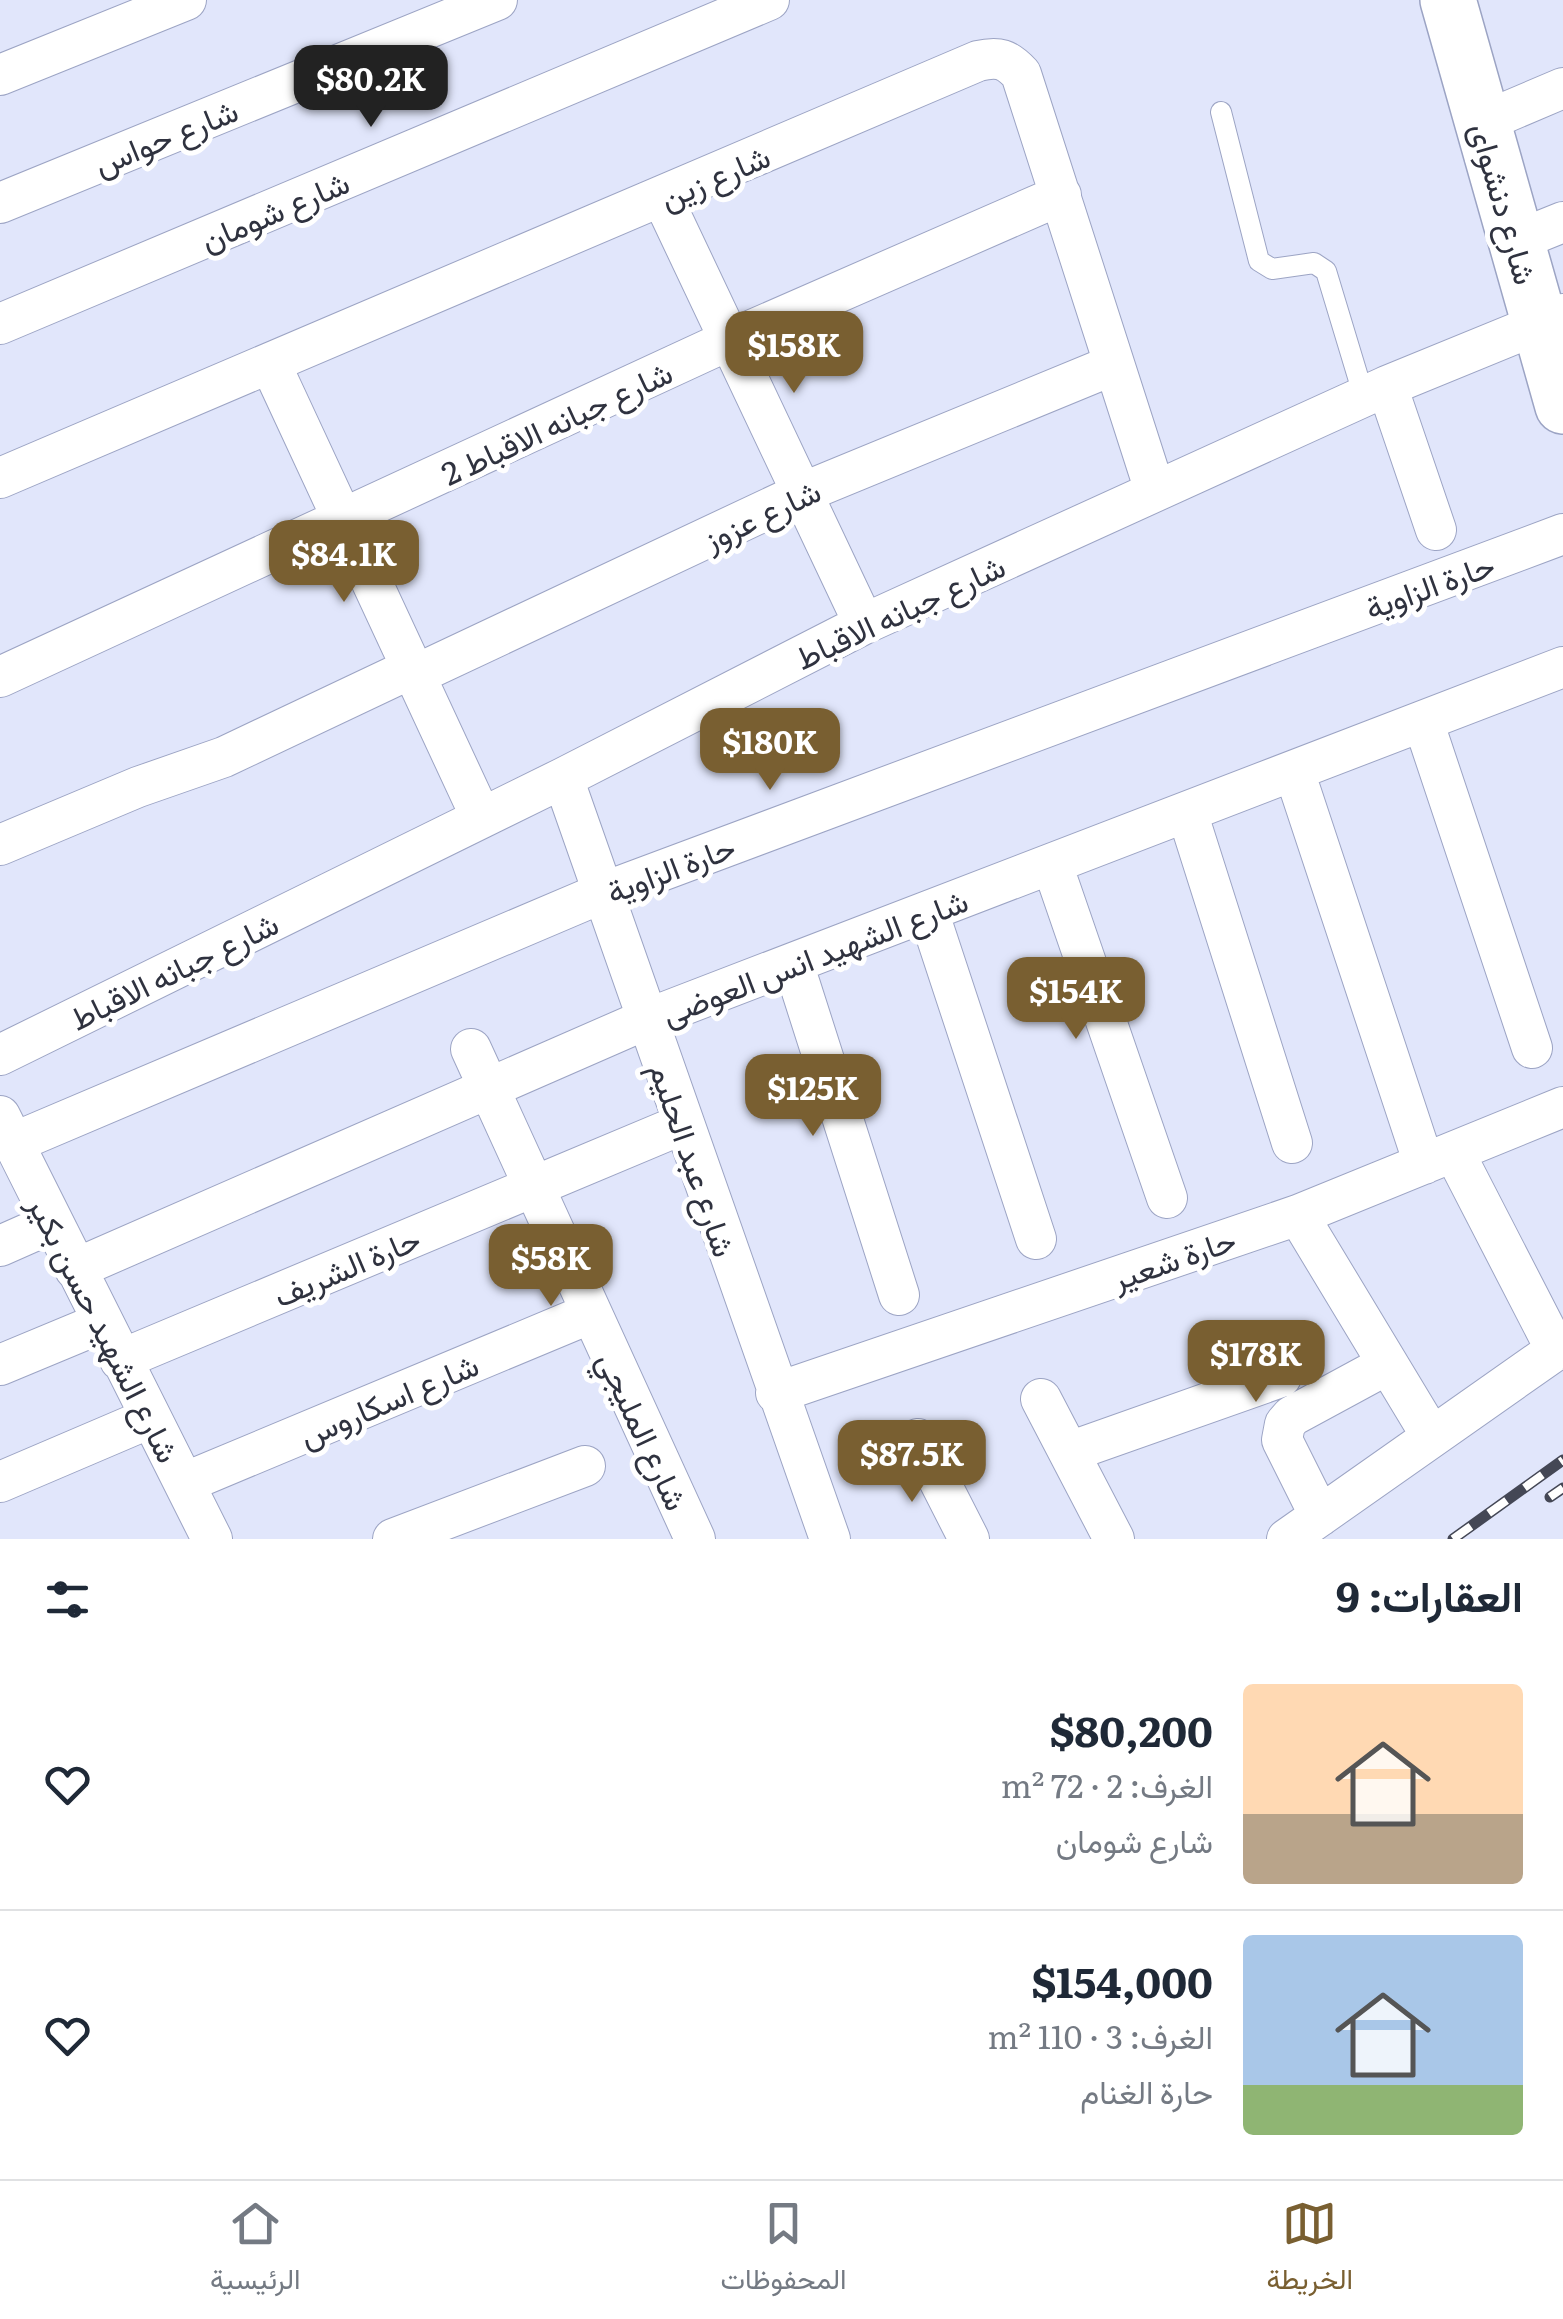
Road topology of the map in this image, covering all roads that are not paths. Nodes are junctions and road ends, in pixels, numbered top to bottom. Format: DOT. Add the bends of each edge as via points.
graph roads {
  1 [pos="186,0"];
  2 [pos="497,0"];
  3 [pos="769,0"];
  4 [pos="1460,4"];
  5 [pos="0,75"];
  6 [pos="1563,88"];
  7 [pos="1221,112"];
  8 [pos="1483,122"];
  9 [pos="1061,196"];
  10 [pos="662,198"];
  11 [pos="0,203"];
  12 [pos="1540,231"];
  13 [pos="1552,318"];
  14 [pos="0,324"];
  15 [pos="727,340"];
  16 [pos="270,364"];
  17 [pos="1113,364"];
  18 [pos="1375,392"];
  19 [pos="1563,406"];
  20 [pos="0,478"];
  21 [pos="1155,491"];
  22 [pos="802,493"];
  23 [pos="343,520"];
  24 [pos="1436,530"];
  25 [pos="1563,534"];
  26 [pos="864,624"];
  27 [pos="1563,668"];
  28 [pos="413,671"];
  29 [pos="0,678"];
  30 [pos="1423,721"];
  31 [pos="1294,770"];
  32 [pos="563,778"];
  33 [pos="1187,812"];
  34 [pos="482,818"];
  35 [pos="0,844"];
  36 [pos="1052,864"];
  37 [pos="602,893"];
  38 [pos="928,910"];
  39 [pos="793,962"];
  40 [pos="646,1019"];
  41 [pos="1532,1048"];
  42 [pos="471,1049"];
  43 [pos="0,1054"];
  44 [pos="488,1088"];
  45 [pos="1563,1107"];
  46 [pos="683,1124"];
  47 [pos="6,1129"];
  48 [pos="1292,1143"];
  49 [pos="1439,1158"];
  50 [pos="533,1187"];
  51 [pos="1167,1198"];
  52 [pos="1298,1214"];
  53 [pos="52,1223"];
  54 [pos="1036,1239"];
  55 [pos="0,1246"];
  56 [pos="75,1269"];
  57 [pos="900,1295"];
  58 [pos="591,1313"];
  59 [pos="101,1323"];
  60 [pos="1560,1347"];
  61 [pos="120,1360"];
  62 [pos="1388,1364"];
  63 [pos="0,1365"];
  64 [pos="1281,1376"];
  65 [pos="776,1393"];
  66 [pos="1041,1399"];
  67 [pos="150,1418"];
  68 [pos="1432,1437"];
  69 [pos="918,1439"];
  70 [pos="1069,1452"];
  71 [pos="585,1466"];
  72 [pos="0,1482"];
  73 [pos="184,1482"];
  74 [pos="1304,1528"];
  75 [pos="198,1535"];
  76 [pos="393,1539"];
  77 [pos="694,1539"];
  78 [pos="830,1539"];
  79 [pos="968,1539"];
  80 [pos="1114,1539"];
  1 -- 5 [label="street"];
  2 -- 11 [label="street, شارع حواس"];
  3 -- 14 [label="street, شارع شومان"];
  4 -- 8 [label="street, شارع دنشواى"];
  6 -- 8 [label="street"];
  7 -- 18 [label="lane" via="1260,260 1272,270 1314,263 1326,271"];
  8 -- 12 [label="street, شارع دنشواى"];
  9 -- 10 [label="street, شارع زين" via="1022,74 994,57"];
  9 -- 15 [label="street, شارع جبانه الاقباط 2"];
  9 -- 17 [label="street, شارع زين"];
  10 -- 15 [label="street"];
  10 -- 16 [label="street, شارع زين"];
  12 -- 13 [label="street, شارع دنشواى"];
  13 -- 18 [label="street, شارع جبانه الاقباط"];
  13 -- 19 [label="street, شارع دنشواى"];
  15 -- 22 [label="street"];
  15 -- 23 [label="street, شارع جبانه الاقباط 2"];
  16 -- 20 [label="street, شارع زين"];
  16 -- 23 [label="street"];
  17 -- 21 [label="street, شارع زين"];
  17 -- 22 [label="street, شارع عزوز"];
  18 -- 21 [label="street, شارع جبانه الاقباط"];
  18 -- 24 [label="street"];
  21 -- 26 [label="street, شارع جبانه الاقباط"];
  22 -- 26 [label="street"];
  22 -- 28 [label="street, شارع عزوز"];
  23 -- 28 [label="street"];
  23 -- 29 [label="street, شارع جبانه الاقباط 2"];
  25 -- 37 [label="street, حارة الزاوية"];
  26 -- 32 [label="street, شارع جبانه الاقباط"];
  27 -- 30 [label="street, شارع الشهيد انس العوضى"];
  28 -- 34 [label="street"];
  28 -- 35 [label="street, شارع عزوز" via="224,757"];
  30 -- 31 [label="street, شارع الشهيد انس العوضى"];
  30 -- 41 [label="street"];
  31 -- 33 [label="street, شارع الشهيد انس العوضى"];
  31 -- 49 [label="street"];
  32 -- 34 [label="street, شارع جبانه الاقباط"];
  32 -- 37 [label="street, شارع عبد الحليم"];
  33 -- 36 [label="street, شارع الشهيد انس العوضى"];
  33 -- 48 [label="street"];
  34 -- 43 [label="street, شارع جبانه الاقباط"];
  36 -- 38 [label="street, شارع الشهيد انس العوضى"];
  36 -- 51 [label="street"];
  37 -- 40 [label="street, شارع عبد الحليم"];
  37 -- 47 [label="street, حارة الزاوية"];
  38 -- 39 [label="street, شارع الشهيد انس العوضى"];
  38 -- 54 [label="street"];
  39 -- 40 [label="street, شارع الشهيد انس العوضى"];
  39 -- 57 [label="street"];
  40 -- 44 [label="street, شارع الشهيد انس العوضى"];
  40 -- 46 [label="street, شارع عبد الحليم"];
  42 -- 44 [label="street, شارع المليجي"];
  44 -- 50 [label="street, شارع المليجي"];
  44 -- 56 [label="street, شارع الشهيد انس العوضى"];
  45 -- 49 [label="street, حارة شعير"];
  46 -- 50 [label="street, حارة الشريف"];
  46 -- 65 [label="street, شارع عبد الحليم"];
  47 -- 53 [label="street, شارع الشهيد حسن بكير"];
  49 -- 52 [label="street, حارة شعير"];
  49 -- 60 [label="street"];
  50 -- 58 [label="street, شارع المليجي"];
  50 -- 61 [label="street, حارة الشريف"];
  52 -- 62 [label="street"];
  52 -- 65 [label="street, حارة شعير"];
  53 -- 55 [label="street"];
  53 -- 56 [label="street, شارع الشهيد حسن بكير"];
  56 -- 59 [label="street, شارع الشهيد حسن بكير"];
  58 -- 73 [label="street, شارع اسكاروس"];
  58 -- 77 [label="street, شارع المليجي"];
  59 -- 61 [label="street, شارع الشهيد حسن بكير"];
  59 -- 63 [label="street"];
  60 -- 68 [label="street"];
  61 -- 67 [label="street, شارع الشهيد حسن بكير"];
  62 -- 68 [label="street"];
  62 -- 74 [label="street" via="1285,1424 1282,1440"];
  64 -- 70 [label="street"];
  65 -- 78 [label="street, شارع عبد الحليم"];
  66 -- 70 [label="street"];
  67 -- 72 [label="street"];
  67 -- 73 [label="street, شارع الشهيد حسن بكير"];
  68 -- 74 [label="street"];
  69 -- 79 [label="street"];
  70 -- 80 [label="street"];
  71 -- 76 [label="street"];
  73 -- 75 [label="street, شارع الشهيد حسن بكير"];
}
